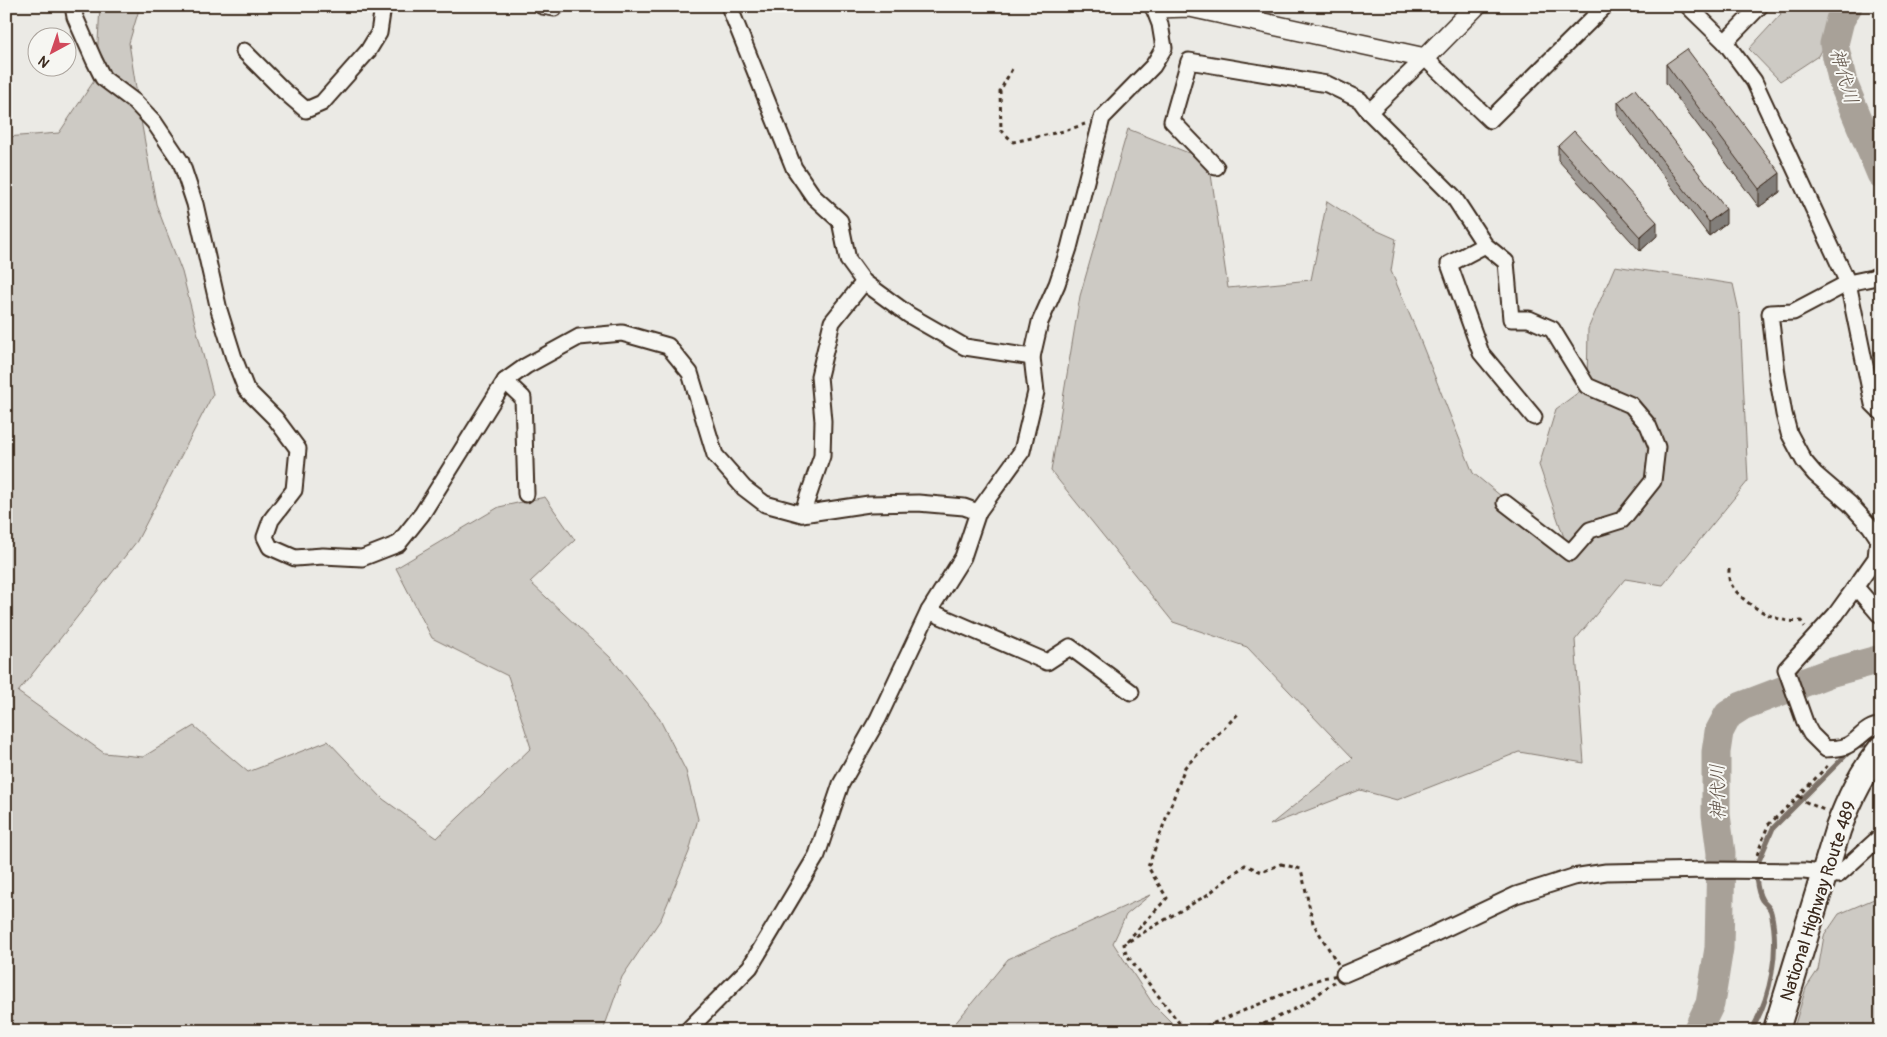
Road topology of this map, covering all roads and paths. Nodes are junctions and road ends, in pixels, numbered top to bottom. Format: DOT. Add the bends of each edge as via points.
graph roads {
  1 [pos="73,6"];
  2 [pos="383,6"];
  3 [pos="542,6"];
  4 [pos="557,6"];
  5 [pos="729,6"];
  6 [pos="1476,6"];
  7 [pos="1605,6"];
  8 [pos="1688,6"];
  9 [pos="1760,6"];
  10 [pos="1154,7"];
  11 [pos="1725,42"];
  12 [pos="244,51"];
  13 [pos="1425,58"];
  14 [pos="1012,69"];
  15 [pos="1369,112"];
  16 [pos="1102,118"];
  17 [pos="1216,166"];
  18 [pos="1485,246"];
  19 [pos="1881,274"];
  20 [pos="864,282"];
  21 [pos="1848,283"];
  22 [pos="1032,357"];
  23 [pos="505,381"];
  24 [pos="1881,412"];
  25 [pos="1534,417"];
  26 [pos="526,494"];
  27 [pos="1505,503"];
  28 [pos="978,512"];
  29 [pos="802,514"];
  30 [pos="1729,569"];
  31 [pos="1854,589"];
  32 [pos="930,611"];
  33 [pos="1879,614"];
  34 [pos="1812,639"];
  35 [pos="1131,692"];
  36 [pos="1238,714"];
  37 [pos="1881,726"];
  38 [pos="1847,746"];
  39 [pos="1881,749"];
  40 [pos="1799,797"];
  41 [pos="1824,810"];
  42 [pos="1881,836"];
  43 [pos="1751,870"];
  44 [pos="1825,874"];
  45 [pos="1124,944"];
  46 [pos="1344,974"];
  47 [pos="687,1031"];
  48 [pos="1249,1031"];
  49 [pos="1776,1031"];
  1 -- 23 [label="street" via="75,17 104,78 154,122 181,162 195,204 219,310 246,389 275,418 298,448 294,490 271,520 264,537 270,547 295,558 362,558 398,544 422,514"];
  2 -- 12 [label="street" via="379,33 368,51 322,103 306,110"];
  3 -- 4 [label="street"];
  5 -- 20 [label="street" via="794,168 814,197 840,221 848,260"];
  6 -- 13 [label="street"];
  7 -- 13 [label="street" via="1490,120"];
  8 -- 11 [label="street"];
  9 -- 11 [label="street"];
  10 -- 13 [label="street" via="1190,7"];
  10 -- 16 [label="street" via="1164,48 1153,66"];
  11 -- 21 [label="street" via="1754,81"];
  13 -- 15 [label="street"];
  14 -- 16 [label="path" via="1000,91 1001,130 1013,142 1064,131"];
  15 -- 17 [label="street" via="1360,100 1327,84 1189,61 1172,120"];
  15 -- 18 [label="street" via="1453,196"];
  16 -- 22 [label="street" via="1069,248 1040,322"];
  18 -- 25 [label="street" via="1449,264 1481,353"];
  18 -- 27 [label="street" via="1506,262 1511,320 1529,319 1552,329 1587,386 1631,404 1648,425 1657,447 1653,481 1622,520 1590,530 1570,553"];
  19 -- 21 [label="street"];
  20 -- 22 [label="street" via="909,315 965,347"];
  20 -- 29 [label="street" via="832,322 819,376 822,456"];
  21 -- 24 [label="street" via="1873,404"];
  21 -- 31 [label="street" via="1793,312 1770,313 1777,374 1789,433 1815,474 1850,504 1878,538 1876,558"];
  22 -- 28 [label="street" via="1036,392 1022,450"];
  23 -- 26 [label="street" via="522,398"];
  23 -- 29 [label="street" via="579,337 622,333 668,346 690,373 715,455 744,488 765,504"];
  28 -- 29 [label="street" via="964,507 918,503 869,504"];
  28 -- 32 [label="street" via="963,557"];
  30 -- 34 [label="path" via="1730,583 1745,602 1768,614 1793,622 1801,621"];
  31 -- 33 [label="street"];
  31 -- 34 [label="street"];
  32 -- 35 [label="street" via="1048,662 1070,647"];
  32 -- 47 [label="street" via="878,719 841,784 817,855 750,967"];
  34 -- 38 [label="street" via="1786,669 1811,734 1826,749"];
  36 -- 45 [label="path" via="1185,767 1148,867 1167,898"];
  37 -- 38 [label="street" via="1859,736"];
  38 -- 40 [label="path"];
  39 -- 44 [label="highway, National Highway Route 489" via="1867,766 1850,797"];
  40 -- 41 [label="path"];
  40 -- 43 [label="path" via="1768,825"];
  42 -- 44 [label="street" via="1838,876"];
  43 -- 44 [label="street"];
  43 -- 46 [label="street" via="1606,872 1564,880 1516,895"];
  44 -- 49 [label="highway, National Highway Route 489"];
  45 -- 46 [label="path" via="1126,954 1180,1024 1197,1030 1322,978"];
  45 -- 46 [label="path" via="1206,895 1245,865 1262,872 1281,864 1301,869 1313,923"];
  46 -- 48 [label="path" via="1305,1004"];
}
